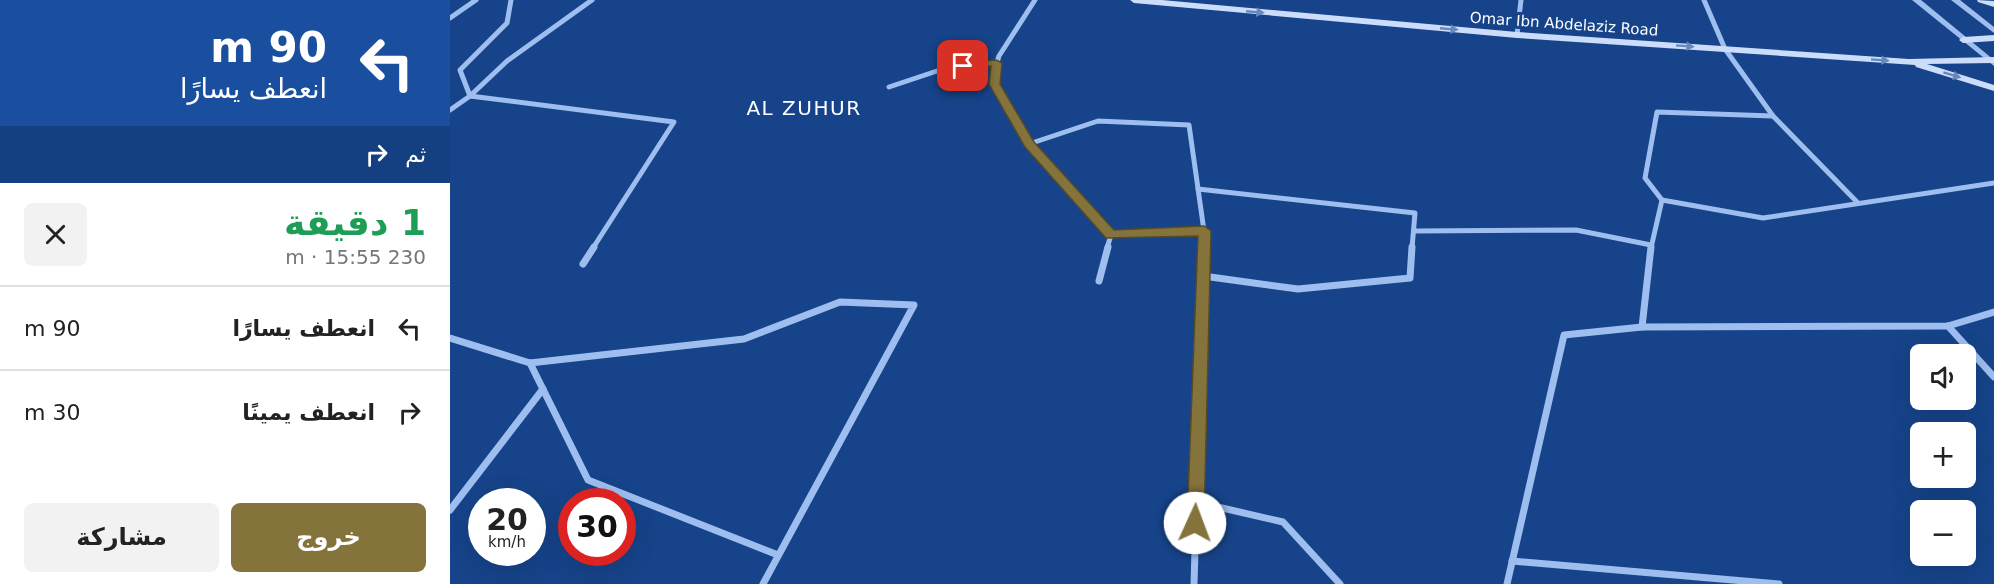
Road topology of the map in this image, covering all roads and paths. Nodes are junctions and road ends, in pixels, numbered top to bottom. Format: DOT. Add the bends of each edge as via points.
graph roads {
  1 [pos="476,0"];
  2 [pos="511,0"];
  3 [pos="592,0"];
  4 [pos="1035,0"];
  5 [pos="1134,0"];
  6 [pos="1521,0"];
  7 [pos="1704,0"];
  8 [pos="1916,0"];
  9 [pos="1955,0"];
  10 [pos="1981,0"];
  11 [pos="1994,4"];
  12 [pos="450,18"];
  13 [pos="1994,31"];
  14 [pos="1517,35"];
  15 [pos="1994,38"];
  16 [pos="1963,40"];
  17 [pos="1725,49"];
  18 [pos="1909,62"];
  19 [pos="1992,62"];
  20 [pos="996,63"];
  21 [pos="889,87"];
  22 [pos="1994,88"];
  23 [pos="470,96"];
  24 [pos="450,110"];
  25 [pos="1773,116"];
  26 [pos="1029,144"];
  27 [pos="1994,183"];
  28 [pos="1198,189"];
  29 [pos="1662,200"];
  30 [pos="1858,203"];
  31 [pos="1204,231"];
  32 [pos="1414,231"];
  33 [pos="1111,235"];
  34 [pos="1651,244"];
  35 [pos="583,264"];
  36 [pos="1203,276"];
  37 [pos="1099,281"];
  38 [pos="1994,312"];
  39 [pos="1948,326"];
  40 [pos="1642,327"];
  41 [pos="450,338"];
  42 [pos="530,363"];
  43 [pos="1994,377"];
  44 [pos="543,388"];
  45 [pos="1196,502"];
  46 [pos="450,510"];
  47 [pos="778,555"];
  48 [pos="1512,561"];
  49 [pos="763,584"];
  50 [pos="1194,584"];
  51 [pos="1340,584"];
  52 [pos="1507,584"];
  53 [pos="1779,584"];
  1 -- 12 [label="street"];
  2 -- 23 [label="street" via="507,23 460,70"];
  3 -- 23 [label="street" via="507,61"];
  4 -- 20 [label="street"];
  5 -- 14 [label="main road, Omar Ibn Abdelaziz Road, one-way"];
  6 -- 14 [label="street"];
  7 -- 17 [label="street"];
  8 -- 16 [label="street"];
  9 -- 13 [label="street"];
  10 -- 11 [label="main road"];
  14 -- 17 [label="main road, Omar Ibn Abdelaziz Road, one-way"];
  15 -- 16 [label="main road"];
  16 -- 19 [label="street"];
  17 -- 18 [label="main road, Omar Ibn Abdelaziz Road, one-way"];
  17 -- 25 [label="street"];
  18 -- 19 [label="main road, Omar Ibn Abdelaziz Road"];
  18 -- 22 [label="main road, one-way"];
  20 -- 21 [label="street" via="946,68"];
  20 -- 26 [label="street" via="995,84"];
  23 -- 24 [label="street"];
  23 -- 35 [label="street" via="674,122"];
  25 -- 29 [label="street" via="1658,112 1645,178"];
  25 -- 30 [label="street"];
  26 -- 28 [label="street" via="1098,121 1189,125"];
  26 -- 33 [label="street"];
  27 -- 30 [label="street"];
  28 -- 31 [label="street"];
  28 -- 32 [label="street" via="1415,213"];
  29 -- 30 [label="street" via="1763,218"];
  29 -- 34 [label="street"];
  31 -- 33 [label="street"];
  31 -- 36 [label="street"];
  32 -- 34 [label="street" via="1576,230"];
  32 -- 36 [label="street" via="1410,278 1298,289"];
  33 -- 37 [label="street"];
  34 -- 40 [label="street"];
  36 -- 45 [label="street"];
  38 -- 39 [label="street"];
  39 -- 40 [label="street"];
  39 -- 43 [label="street"];
  40 -- 48 [label="street" via="1564,334"];
  41 -- 42 [label="street"];
  42 -- 44 [label="street"];
  42 -- 47 [label="street" via="744,339 840,302 914,305"];
  44 -- 46 [label="street"];
  44 -- 47 [label="street" via="588,480"];
  45 -- 50 [label="street"];
  45 -- 51 [label="street" via="1283,522"];
  47 -- 49 [label="street"];
  48 -- 52 [label="street"];
  48 -- 53 [label="street"];
}
